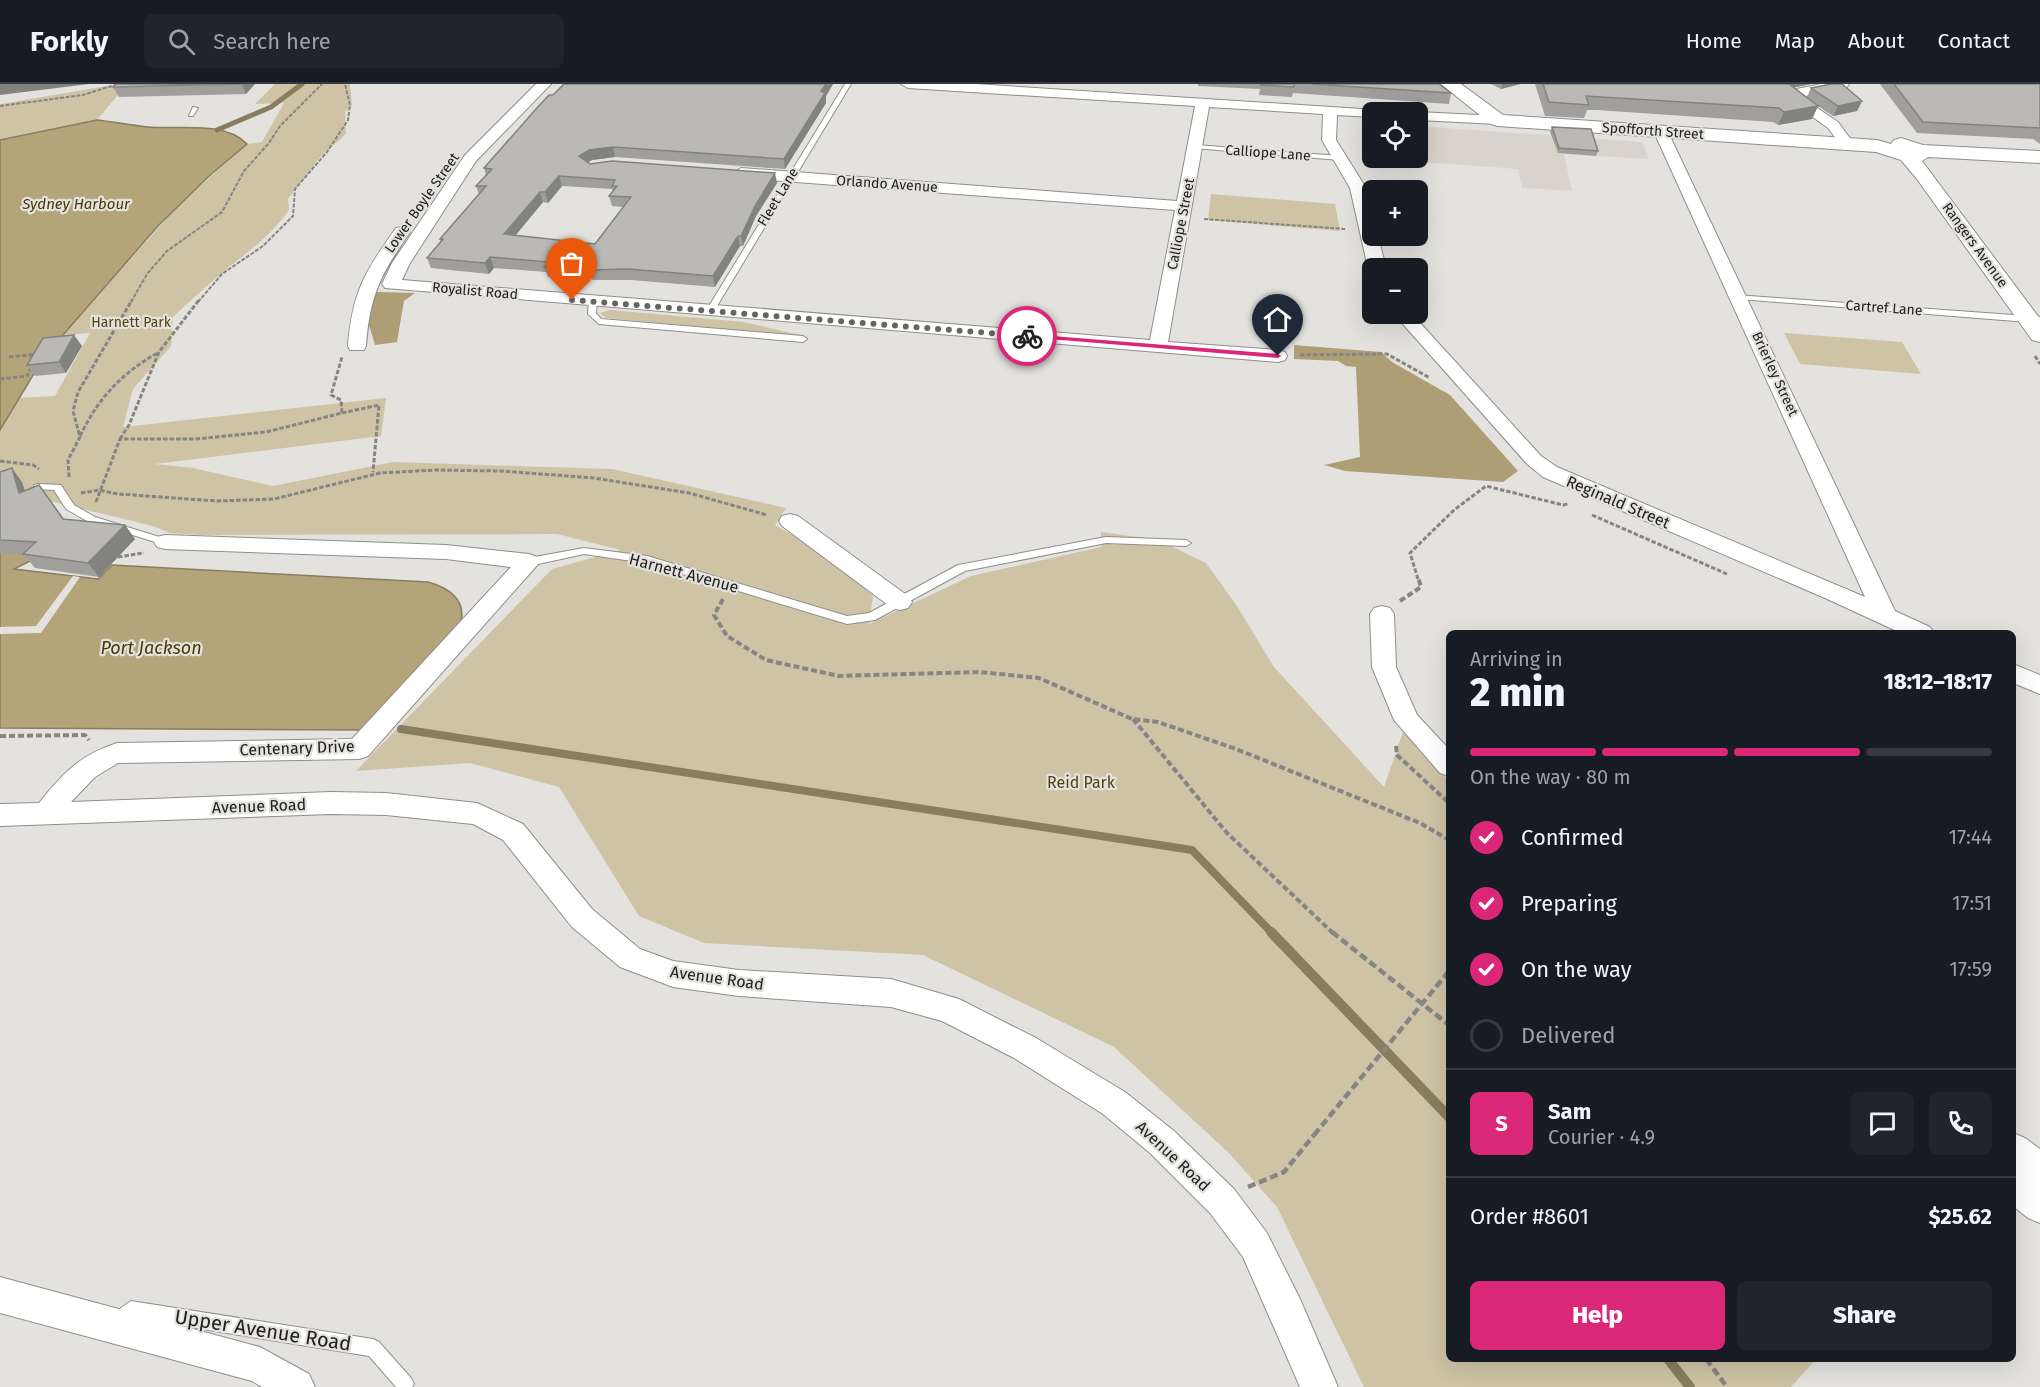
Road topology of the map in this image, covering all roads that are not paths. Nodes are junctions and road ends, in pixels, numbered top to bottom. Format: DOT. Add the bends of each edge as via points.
graph roads {
  1 [pos="527,84"];
  2 [pos="544,84"];
  3 [pos="848,84"];
  4 [pos="908,84"];
  5 [pos="1450,84"];
  6 [pos="1842,84"];
  7 [pos="948,85"];
  8 [pos="1062,88"];
  9 [pos="1203,102"];
  10 [pos="1330,110"];
  11 [pos="1362,112"];
  12 [pos="1428,116"];
  13 [pos="1498,120"];
  14 [pos="1661,132"];
  15 [pos="1848,145"];
  16 [pos="1196,147"];
  17 [pos="1905,152"];
  18 [pos="1340,158"];
  19 [pos="2038,159"];
  20 [pos="720,171"];
  21 [pos="791,176"];
  22 [pos="1182,212"];
  23 [pos="1375,258"];
  24 [pos="1739,297"];
  25 [pos="593,301"];
  26 [pos="710,311"];
  27 [pos="1412,324"];
  28 [pos="2036,325"];
  29 [pos="803,339"];
  30 [pos="357,346"];
  31 [pos="1158,346"];
  32 [pos="1278,356"];
  33 [pos="38,487"];
  34 [pos="790,521"];
  35 [pos="165,542"];
  36 [pos="1186,543"];
  37 [pos="528,562"];
  38 [pos="900,602"];
  39 [pos="1382,614"];
  40 [pos="1886,617"];
  41 [pos="1915,630"];
  42 [pos="2016,674"];
  43 [pos="2040,685"];
  44 [pos="1446,763"];
  45 [pos="46,814"];
  46 [pos="0,815"];
  47 [pos="2016,1151"];
  48 [pos="2040,1170"];
  49 [pos="2016,1187"];
  50 [pos="2040,1206"];
  51 [pos="5,1303"];
  52 [pos="112,1326"];
  53 [pos="405,1384"];
  54 [pos="296,1387"];
  55 [pos="1319,1387"];
  1 -- 30 [label="street, Lower Boyle Street" via="460,148 377,268 361,308"];
  2 -- 25 [label="street, Royalist Road" via="470,158 391,284"];
  3 -- 21 [label="lane, Fleet Lane"];
  4 -- 7 [label="street"];
  5 -- 13 [label="main road"];
  6 -- 15 [label="street" via="1792,97 1833,125"];
  7 -- 8 [label="street"];
  8 -- 9 [label="street"];
  9 -- 10 [label="street"];
  9 -- 16 [label="street, Calliope Street"];
  10 -- 11 [label="street"];
  10 -- 18 [label="street" via="1329,140"];
  12 -- 13 [label="street, Spofforth Street"];
  13 -- 14 [label="main road, Spofforth Street"];
  14 -- 15 [label="main road, Spofforth Street"];
  14 -- 24 [label="street, Brierley Street"];
  15 -- 17 [label="main road, Spofforth Street"];
  16 -- 18 [label="lane, Calliope Lane"];
  16 -- 22 [label="street, Calliope Street"];
  17 -- 19 [label="main road, Spofforth Street"];
  17 -- 28 [label="main road, Rangers Avenue"];
  18 -- 23 [label="street" via="1358,188"];
  20 -- 21 [label="street, Orlando Avenue"];
  21 -- 22 [label="street, Orlando Avenue"];
  21 -- 26 [label="lane, Fleet Lane"];
  22 -- 31 [label="street, Calliope Street"];
  24 -- 28 [label="lane, Cartref Lane"];
  24 -- 40 [label="street, Brierley Street"];
  25 -- 26 [label="street, Royalist Road"];
  25 -- 29 [label="lane" via="592,314 599,321"];
  26 -- 31 [label="street, Royalist Road"];
  27 -- 40 [label="street, Reginald Street" via="1534,460 1550,472"];
  31 -- 32 [label="street, Royalist Road"];
  33 -- 35 [label="lane" via="57,487 70,507 91,519"];
  34 -- 38 [label="street"];
  35 -- 37 [label="street, Harnett Avenue" via="446,552"];
  36 -- 38 [label="lane, Harnett Avenue" via="1106,540 962,568"];
  37 -- 38 [label="lane, Harnett Avenue" via="584,551 647,560 847,620 871,617"];
  37 -- 45 [label="street, Centenary Drive" via="359,748 133,751 103,757 79,774"];
  39 -- 44 [label="street" via="1384,667 1402,710"];
  40 -- 41 [label="street, Reginald Street"];
  42 -- 43 [label="street"];
  45 -- 46 [label="street, Avenue Road"];
  45 -- 55 [label="street, Avenue Road" via="331,803 386,804 477,814 513,832 582,918 630,958 673,974 739,983 891,993 948,1009 1025,1048 1114,1103 1162,1142 1221,1201 1255,1245"];
  47 -- 48 [label="street"];
  49 -- 50 [label="street"];
  51 -- 52 [label="street, Upper Avenue Road"];
  52 -- 53 [label="lane, Upper Avenue Road" via="130,1309 373,1348"];
  52 -- 54 [label="street, Upper Avenue Road" via="260,1365"];
}
